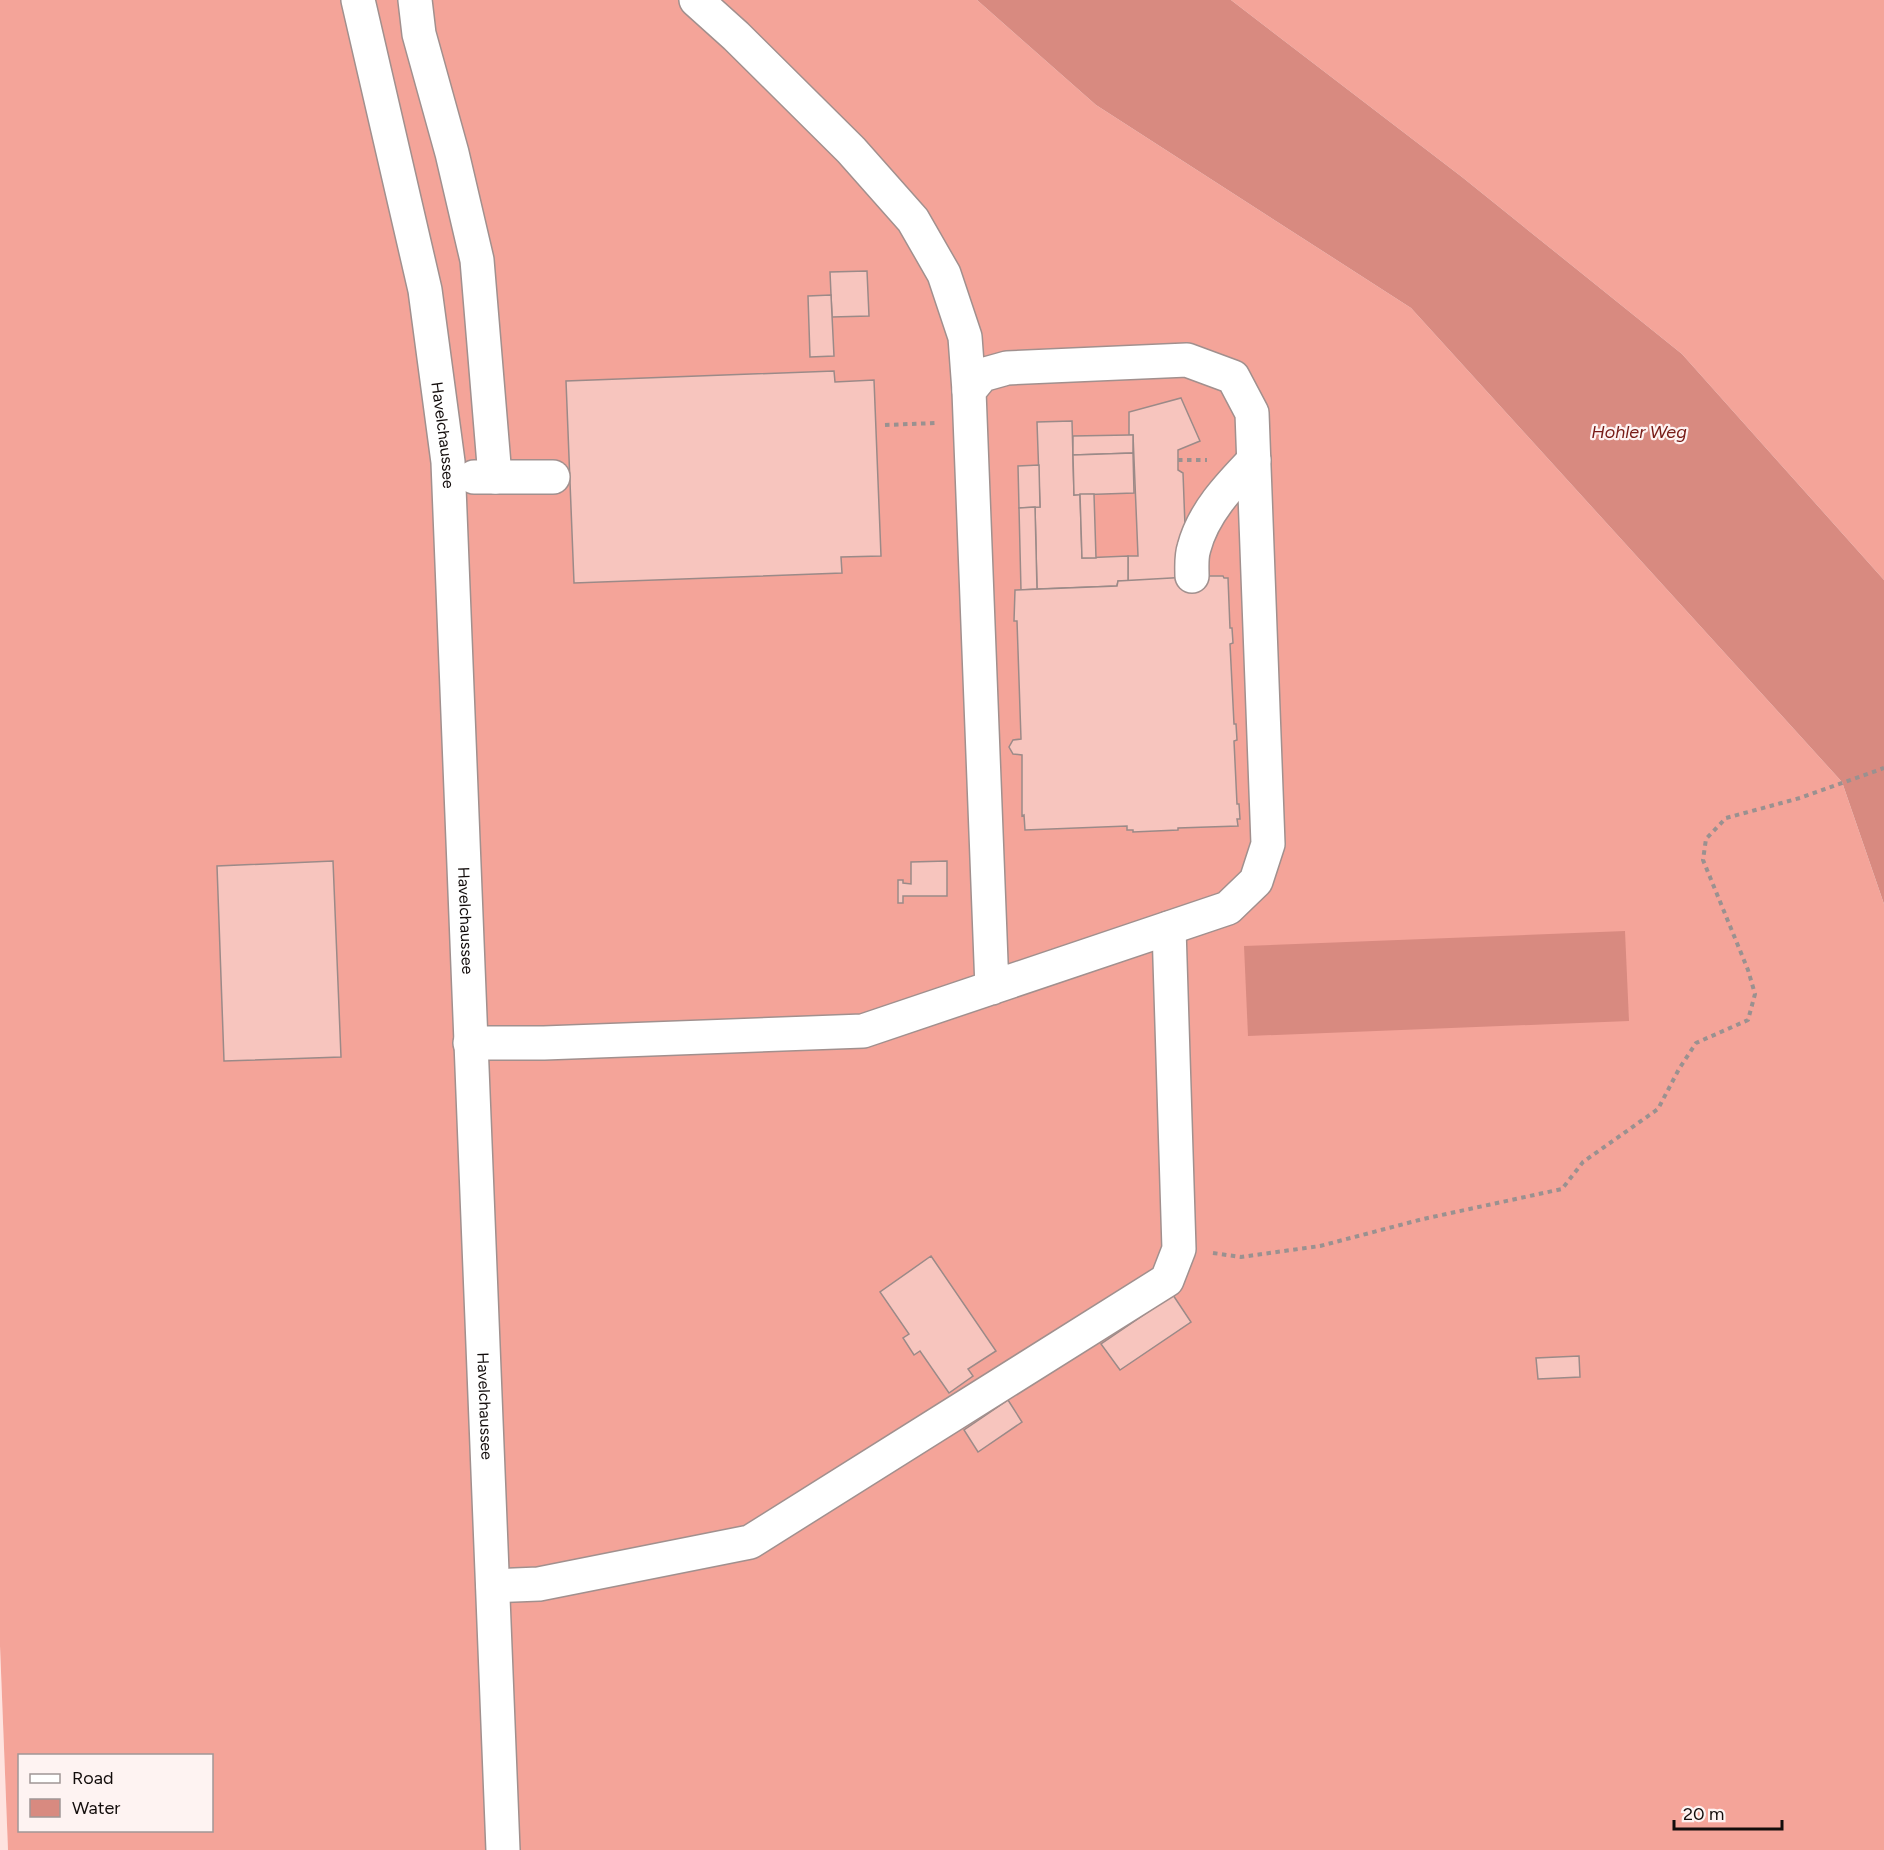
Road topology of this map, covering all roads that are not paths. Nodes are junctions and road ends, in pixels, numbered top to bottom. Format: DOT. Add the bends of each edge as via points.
graph roads {
  1 [pos="357,0"];
  2 [pos="415,0"];
  3 [pos="696,0"];
  4 [pos="970,406"];
  5 [pos="1254,460"];
  6 [pos="448,477"];
  7 [pos="495,477"];
  8 [pos="553,477"];
  9 [pos="1192,576"];
  10 [pos="1169,928"];
  11 [pos="992,988"];
  12 [pos="470,1043"];
  13 [pos="494,1586"];
  14 [pos="503,1850"];
  1 -- 6 [label="street, Havelchaussee" via="425,290"];
  2 -- 7 [label="street" via="419,34 477,260"];
  3 -- 4 [label="street" via="851,150 913,220 944,274 965,337"];
  4 -- 5 [label="street" via="982,375 1007,368 1187,360 1233,377 1252,413"];
  4 -- 11 [label="street"];
  5 -- 9 [label="street" via="1226,489 1201,526 1193,550"];
  5 -- 10 [label="street" via="1268,844 1256,881 1228,908"];
  6 -- 7 [label="street"];
  6 -- 12 [label="street, Havelchaussee"];
  7 -- 8 [label="street"];
  10 -- 11 [label="street"];
  10 -- 13 [label="street" via="1179,1249 1167,1280 750,1542 539,1584"];
  11 -- 12 [label="street" via="863,1031"];
  12 -- 13 [label="street, Havelchaussee"];
  13 -- 14 [label="street, Havelchaussee"];
}
